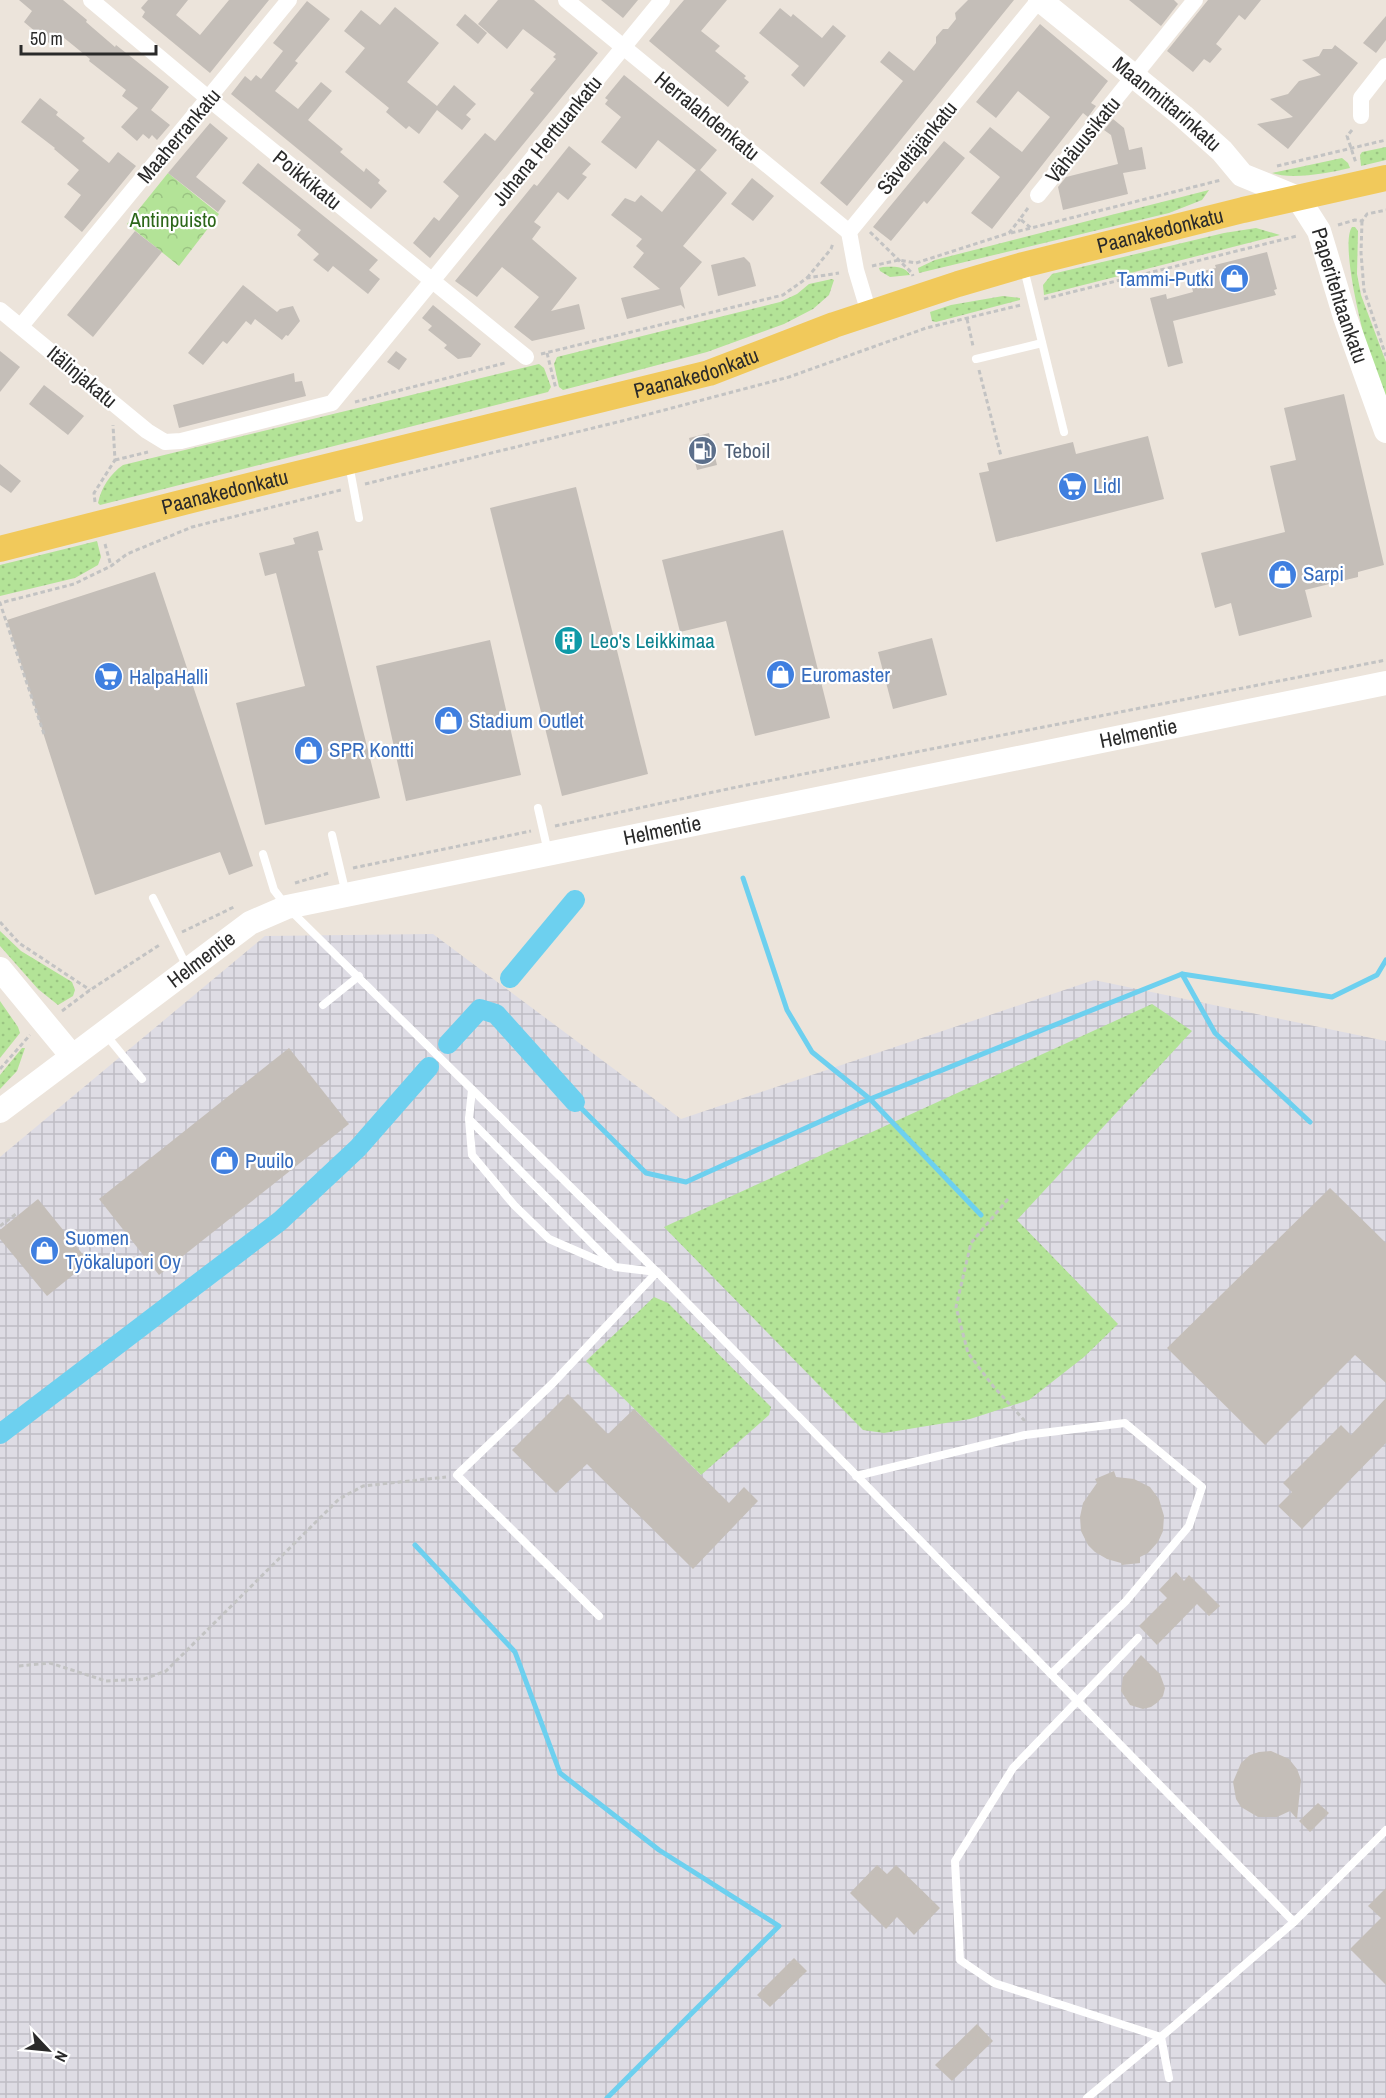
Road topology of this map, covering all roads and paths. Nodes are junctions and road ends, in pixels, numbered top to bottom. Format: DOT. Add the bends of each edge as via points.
graph roads {
  1 [pos="91,0"];
  2 [pos="289,0"];
  3 [pos="566,0"];
  4 [pos="662,0"];
  5 [pos="1039,0"];
  6 [pos="1195,0"];
  7 [pos="624,48"];
  8 [pos="1386,66"];
  9 [pos="1134,75"];
  10 [pos="209,99"];
  11 [pos="1361,116"];
  12 [pos="1386,140"];
  13 [pos="1275,167"];
  14 [pos="1242,175"];
  15 [pos="1386,178"];
  16 [pos="1038,195"];
  17 [pos="1298,198"];
  18 [pos="1386,210"];
  19 [pos="1020,219"];
  20 [pos="1362,221"];
  21 [pos="854,226"];
  22 [pos="1030,228"];
  23 [pos="1319,231"];
  24 [pos="1009,233"];
  25 [pos="899,260"];
  26 [pos="1023,265"];
  27 [pos="855,270"];
  28 [pos="433,282"];
  29 [pos="920,296"];
  30 [pos="1032,302"];
  31 [pos="0,309"];
  32 [pos="869,312"];
  33 [pos="966,319"];
  34 [pos="21,326"];
  35 [pos="927,328"];
  36 [pos="1042,343"];
  37 [pos="1386,356"];
  38 [pos="526,357"];
  39 [pos="976,359"];
  40 [pos="346,405"];
  41 [pos="121,425"];
  42 [pos="1386,431"];
  43 [pos="1064,432"];
  44 [pos="160,446"];
  45 [pos="1001,456"];
  46 [pos="115,460"];
  47 [pos="348,461"];
  48 [pos="354,486"];
  49 [pos="359,518"];
  50 [pos="99,524"];
  51 [pos="0,549"];
  52 [pos="111,566"];
  53 [pos="0,603"];
  54 [pos="1386,683"];
  55 [pos="44,734"];
  56 [pos="538,808"];
  57 [pos="332,835"];
  58 [pos="263,854"];
  59 [pos="548,854"];
  60 [pos="346,895"];
  61 [pos="153,898"];
  62 [pos="287,907"];
  63 [pos="0,922"];
  64 [pos="0,969"];
  65 [pos="188,969"];
  66 [pos="359,976"];
  67 [pos="90,990"];
  68 [pos="322,1005"];
  69 [pos="104,1032"];
  70 [pos="72,1056"];
  71 [pos="142,1079"];
  72 [pos="472,1090"];
  73 [pos="0,1111"];
  74 [pos="469,1119"];
  75 [pos="1008,1199"];
  76 [pos="16,1214"];
  77 [pos="0,1226"];
  78 [pos="615,1267"];
  79 [pos="657,1272"];
  80 [pos="1025,1435"];
  81 [pos="457,1475"];
  82 [pos="856,1476"];
  83 [pos="599,1616"];
  84 [pos="1138,1638"];
  85 [pos="19,1666"];
  86 [pos="1051,1674"];
  87 [pos="1077,1701"];
  88 [pos="1386,1830"];
  89 [pos="1294,1922"];
  90 [pos="1161,2037"];
  91 [pos="1169,2078"];
  92 [pos="1087,2098"];
  1 -- 10 [label="street, Poikkikatu"];
  2 -- 10 [label="street, Maaherrankatu"];
  3 -- 7 [label="street, Herralahdenkatu"];
  4 -- 7 [label="street, Juhana Herttuankatu"];
  5 -- 9 [label="street, Maanmittarinkatu"];
  5 -- 21 [label="street, Säveltäjänkatu"];
  6 -- 9 [label="street, Vähäuusikatu"];
  7 -- 21 [label="street, Herralahdenkatu"];
  7 -- 28 [label="street, Juhana Herttuankatu"];
  8 -- 11 [label="street" via="1361,98"];
  9 -- 14 [label="street, Maanmittarinkatu" via="1222,151"];
  9 -- 16 [label="street, Vähäuusikatu"];
  10 -- 28 [label="street, Poikkikatu"];
  10 -- 34 [label="street, Maaherrankatu"];
  12 -- 13 [label="path"];
  14 -- 17 [label="street, Maanmittarinkatu"];
  14 -- 22 [label="path"];
  15 -- 17 [label="main road, Paanakedonkatu"];
  16 -- 19 [label="path"];
  17 -- 23 [label="street, Paperitehtaankatu"];
  17 -- 26 [label="main road, Paanakedonkatu"];
  18 -- 20 [label="path" via="1367,214"];
  19 -- 22 [label="path"];
  19 -- 24 [label="path"];
  20 -- 23 [label="path"];
  20 -- 37 [label="path" via="1364,290"];
  21 -- 25 [label="path"];
  21 -- 27 [label="street"];
  22 -- 24 [label="path"];
  23 -- 30 [label="path"];
  23 -- 42 [label="street, Paperitehtaankatu"];
  24 -- 25 [label="path" via="916,262"];
  25 -- 27 [label="path"];
  25 -- 29 [label="path" via="912,273"];
  26 -- 29 [label="main road, Paanakedonkatu"];
  26 -- 30 [label="lane"];
  27 -- 32 [label="street"];
  27 -- 38 [label="path" via="807,278 783,295"];
  28 -- 38 [label="street, Poikkikatu"];
  28 -- 44 [label="street" via="332,403"];
  29 -- 32 [label="main road, Paanakedonkatu"];
  29 -- 35 [label="path"];
  30 -- 33 [label="path"];
  30 -- 36 [label="lane"];
  31 -- 34 [label="street, Itälinjakatu"];
  32 -- 47 [label="main road, Paanakedonkatu" via="710,373"];
  33 -- 35 [label="path"];
  33 -- 39 [label="path"];
  34 -- 44 [label="street, Itälinjakatu"];
  35 -- 48 [label="path" via="789,377"];
  36 -- 39 [label="lane"];
  36 -- 43 [label="lane"];
  38 -- 40 [label="path"];
  39 -- 45 [label="path"];
  41 -- 46 [label="path" via="112,419"];
  44 -- 46 [label="path"];
  46 -- 50 [label="path" via="94,493"];
  47 -- 48 [label="lane"];
  47 -- 50 [label="main road, Paanakedonkatu"];
  48 -- 49 [label="lane"];
  48 -- 52 [label="path" via="192,528 127,554"];
  50 -- 51 [label="main road, Paanakedonkatu"];
  50 -- 52 [label="path"];
  52 -- 53 [label="path" via="74,584"];
  53 -- 55 [label="path"];
  54 -- 59 [label="street, Helmentie"];
  56 -- 59 [label="lane"];
  57 -- 60 [label="lane"];
  58 -- 62 [label="lane" via="274,890"];
  59 -- 60 [label="street, Helmentie"];
  60 -- 62 [label="street, Helmentie"];
  61 -- 65 [label="lane"];
  62 -- 65 [label="street, Helmentie" via="250,923"];
  62 -- 66 [label="lane"];
  63 -- 67 [label="path" via="19,943"];
  64 -- 70 [label="street"];
  65 -- 69 [label="street, Helmentie"];
  66 -- 68 [label="lane"];
  66 -- 72 [label="lane"];
  69 -- 70 [label="street, Helmentie"];
  69 -- 71 [label="lane"];
  70 -- 73 [label="street, Helmentie"];
  72 -- 74 [label="lane"];
  72 -- 79 [label="lane"];
  74 -- 78 [label="lane"];
  74 -- 78 [label="lane" via="472,1155 514,1205 549,1239"];
  75 -- 80 [label="path" via="971,1243 956,1307 968,1353 1024,1420"];
  76 -- 77 [label="path"];
  78 -- 79 [label="lane"];
  79 -- 81 [label="lane" via="553,1383"];
  79 -- 82 [label="lane"];
  80 -- 82 [label="lane"];
  80 -- 86 [label="lane" via="1125,1423 1202,1487 1189,1526 1126,1601"];
  81 -- 83 [label="lane"];
  81 -- 85 [label="path" via="363,1486 339,1499 166,1671 144,1679 106,1681 50,1663"];
  82 -- 86 [label="lane"];
  84 -- 87 [label="lane"];
  86 -- 87 [label="lane"];
  87 -- 89 [label="lane"];
  87 -- 90 [label="lane" via="1012,1768 955,1861 960,1960 994,1983"];
  88 -- 89 [label="lane"];
  89 -- 90 [label="lane"];
  90 -- 91 [label="lane"];
  90 -- 92 [label="lane"];
}
